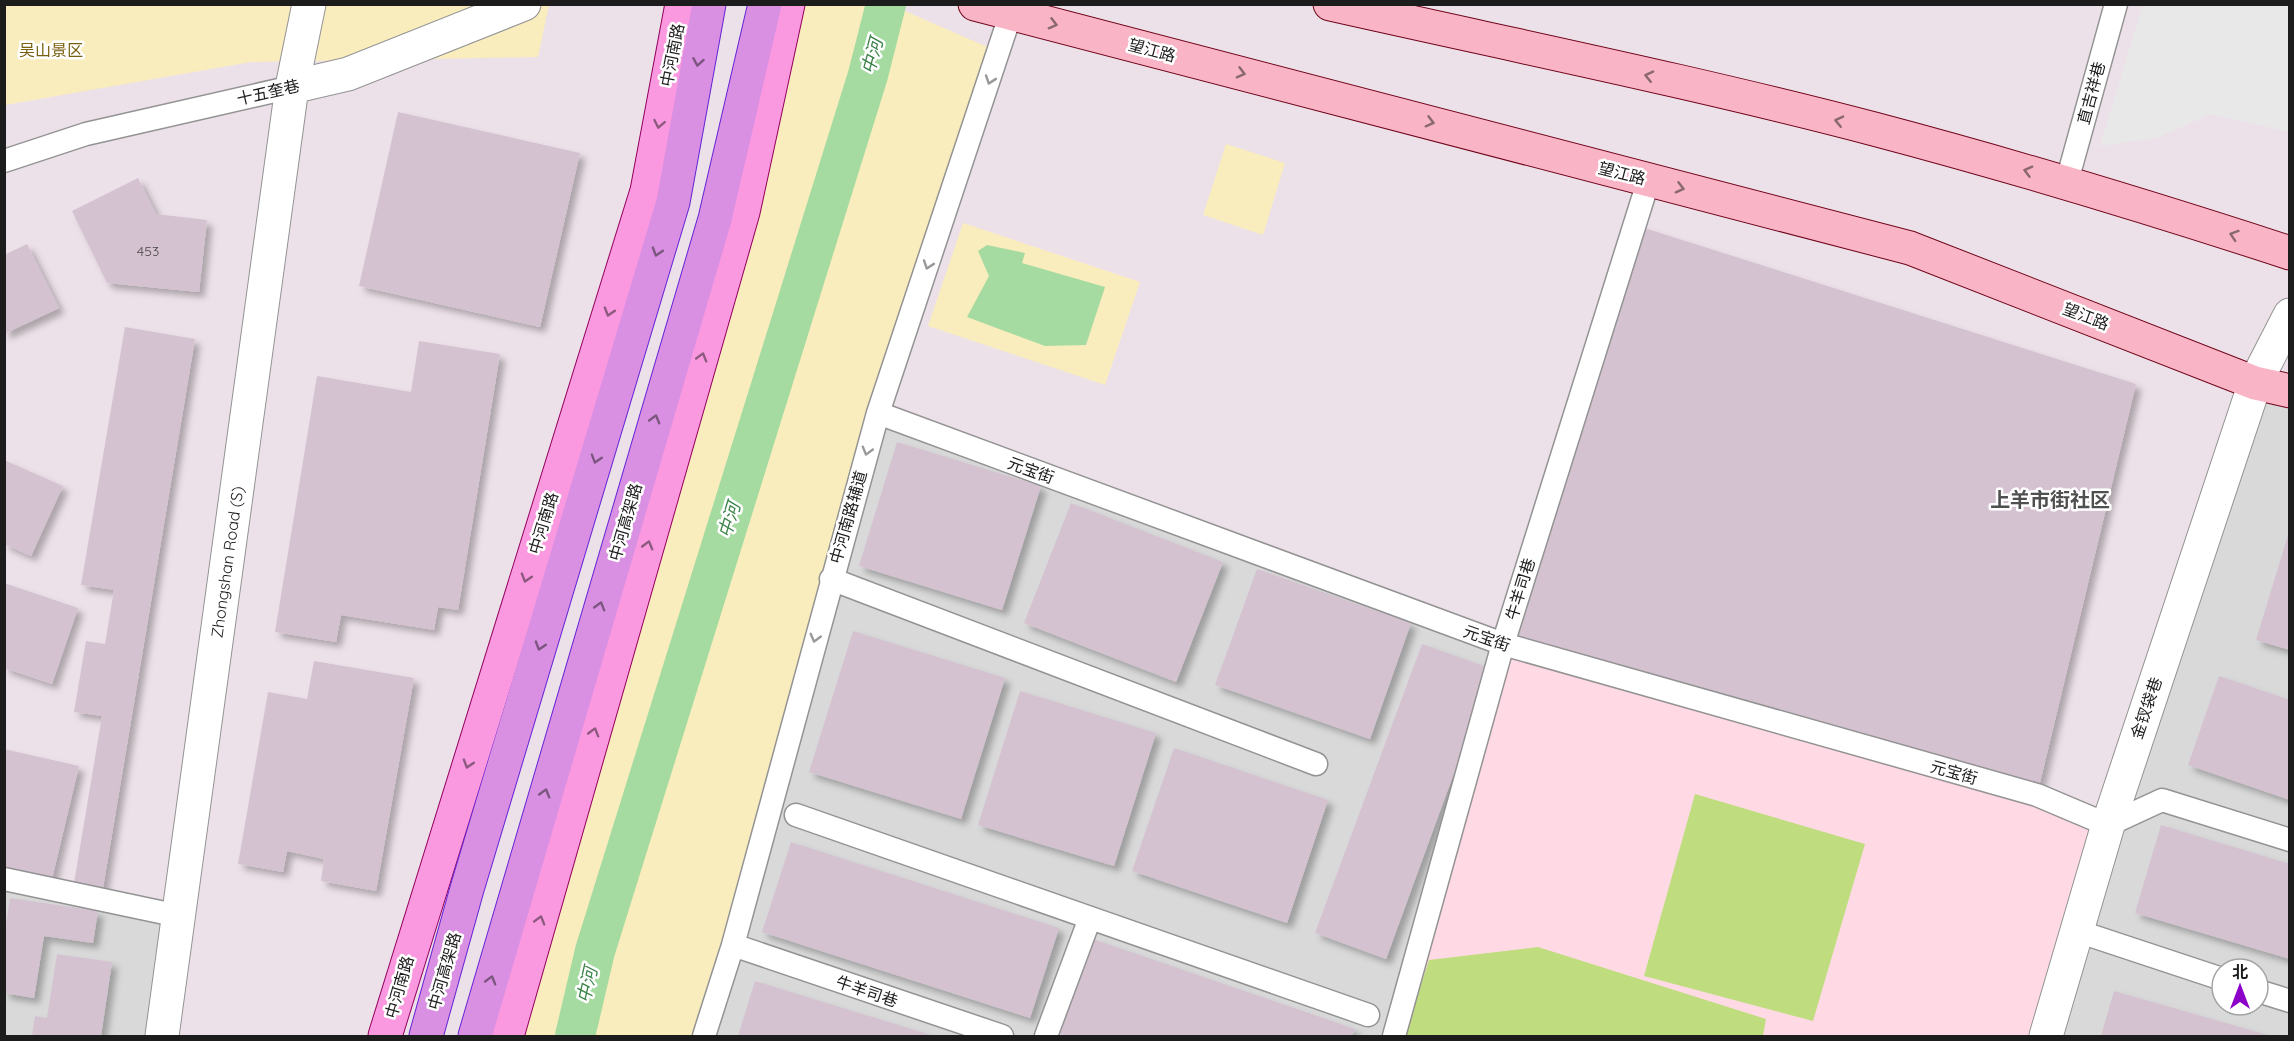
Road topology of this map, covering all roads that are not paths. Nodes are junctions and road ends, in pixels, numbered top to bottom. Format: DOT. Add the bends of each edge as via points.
graph roads {
  1 [pos="309,4"];
  2 [pos="524,4"];
  3 [pos="682,4"];
  4 [pos="709,4"];
  5 [pos="765,4"];
  6 [pos="788,4"];
  7 [pos="975,4"];
  8 [pos="1330,4"];
  9 [pos="2116,4"];
  10 [pos="1013,9"];
  11 [pos="292,87"];
  12 [pos="4,161"];
  13 [pos="1649,179"];
  14 [pos="2067,181"];
  15 [pos="2289,253"];
  16 [pos="2289,315"];
  17 [pos="2255,382"];
  18 [pos="2289,391"];
  19 [pos="878,413"];
  20 [pos="831,579"];
  21 [pos="1503,644"];
  22 [pos="1316,764"];
  23 [pos="796,815"];
  24 [pos="2108,825"];
  25 [pos="2289,840"];
  26 [pos="4,879"];
  27 [pos="179,916"];
  28 [pos="1090,918"];
  29 [pos="2077,931"];
  30 [pos="733,945"];
  31 [pos="2210,975"];
  32 [pos="2270,995"];
  33 [pos="2289,1001"];
  34 [pos="1368,1015"];
  35 [pos="162,1036"];
  36 [pos="385,1036"];
  37 [pos="426,1036"];
  38 [pos="475,1036"];
  39 [pos="507,1036"];
  40 [pos="704,1036"];
  41 [pos="1002,1036"];
  42 [pos="1046,1036"];
  43 [pos="1394,1036"];
  44 [pos="2046,1036"];
  1 -- 11 [label="street, Zhongshan Road (S)"];
  2 -- 11 [label="street, 十五奎巷" via="348,74"];
  3 -- 36 [label="main road, 中河南路, one-way" via="647,190"];
  4 -- 37 [label="highway, 中河高架路, one-way" via="673,202"];
  38 -- 5 [label="highway, 中河高架路, one-way" via="715,219"];
  39 -- 6 [label="main road, one-way" via="743,212"];
  7 -- 10 [label="main road, 望江路"];
  14 -- 8 [label="main road, one-way" via="1861,126"];
  9 -- 14 [label="lane, 直吉祥巷"];
  10 -- 13 [label="main road, 望江路, one-way"];
  10 -- 19 [label="lane, 中河南路辅道, one-way"];
  11 -- 12 [label="lane, 十五奎巷" via="86,134"];
  11 -- 27 [label="street, Zhongshan Road (S)"];
  13 -- 17 [label="main road, 望江路, one-way" via="1910,248"];
  13 -- 21 [label="lane, 牛羊司巷"];
  15 -- 14 [label="main road, one-way"];
  16 -- 17 [label="street, 金钗袋巷"];
  17 -- 18 [label="main road, 望江路"];
  17 -- 24 [label="street, 金钗袋巷"];
  19 -- 20 [label="lane, 中河南路辅道, one-way"];
  19 -- 21 [label="lane, 元宝街"];
  20 -- 22 [label="lane"];
  20 -- 30 [label="lane, 中河南路辅道, one-way"];
  21 -- 24 [label="lane, 元宝街" via="2037,795"];
  21 -- 43 [label="lane, 牛羊司巷"];
  23 -- 28 [label="lane"];
  24 -- 25 [label="lane" via="2162,800"];
  24 -- 29 [label="street, 金钗袋巷"];
  26 -- 27 [label="lane"];
  27 -- 35 [label="street, Zhongshan Road (S)"];
  28 -- 34 [label="lane"];
  28 -- 42 [label="lane"];
  29 -- 31 [label="lane"];
  29 -- 44 [label="street, 金钗袋巷"];
  30 -- 40 [label="lane, 中河南路辅道"];
  30 -- 41 [label="lane, 牛羊司巷"];
  32 -- 33 [label="lane"];
}
